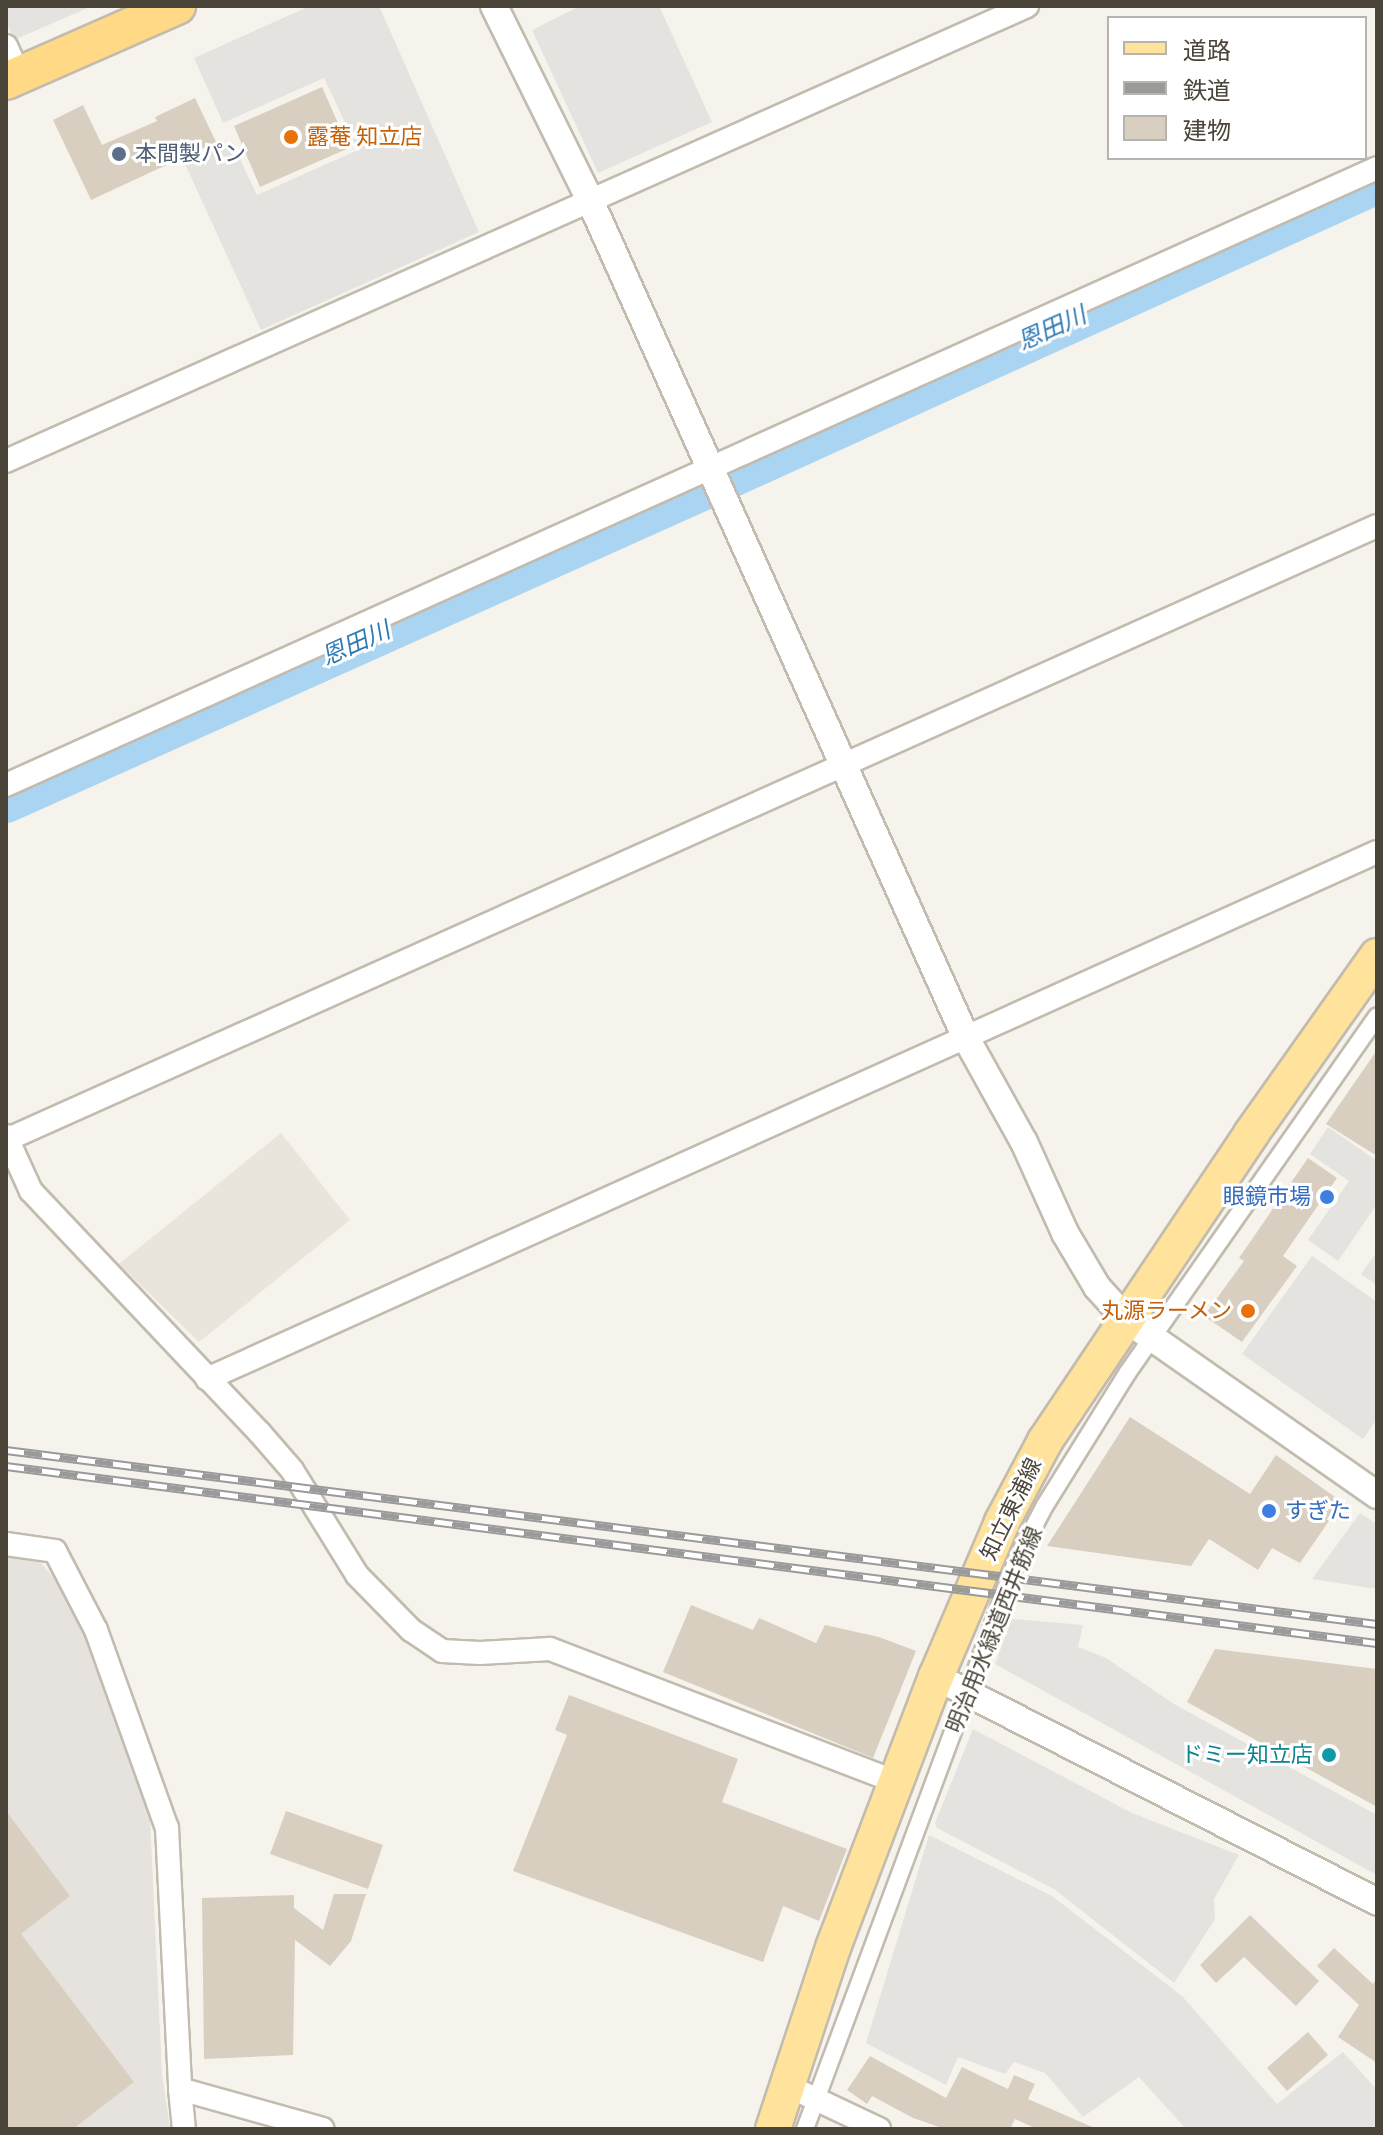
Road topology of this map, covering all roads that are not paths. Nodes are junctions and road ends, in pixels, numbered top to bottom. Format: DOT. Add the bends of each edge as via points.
graph roads {
  1 [pos="177,6"];
  2 [pos="494,6"];
  3 [pos="1027,6"];
  4 [pos="10,68"];
  5 [pos="1377,168"];
  6 [pos="589,198"];
  7 [pos="6,461"];
  8 [pos="711,468"];
  9 [pos="1377,526"];
  10 [pos="843,764"];
  11 [pos="6,785"];
  12 [pos="1377,852"];
  13 [pos="1377,956"];
  14 [pos="1377,1016"];
  15 [pos="966,1038"];
  16 [pos="6,1138"];
  17 [pos="1140,1328"];
  18 [pos="207,1379"];
  19 [pos="1377,1495"];
  20 [pos="6,1544"];
  21 [pos="936,1677"];
  22 [pos="968,1693"];
  23 [pos="897,1782"];
  24 [pos="1377,1902"];
  25 [pos="180,2089"];
  26 [pos="802,2093"];
  27 [pos="184,2129"];
  28 [pos="323,2129"];
  29 [pos="773,2129"];
  30 [pos="805,2129"];
  31 [pos="879,2129"];
  1 -- 4 [label="highway"];
  2 -- 6 [label="street"];
  3 -- 6 [label="street"];
  5 -- 8 [label="street"];
  6 -- 7 [label="street"];
  6 -- 8 [label="street"];
  8 -- 10 [label="street"];
  8 -- 11 [label="street"];
  9 -- 10 [label="street"];
  10 -- 15 [label="street"];
  10 -- 16 [label="street"];
  12 -- 15 [label="street"];
  13 -- 17 [label="main road, 知立東浦線" via="1251,1134"];
  14 -- 17 [label="street, 明治用水緑道西井筋線"];
  15 -- 17 [label="street" via="1097,1287"];
  15 -- 18 [label="street"];
  16 -- 18 [label="street" via="31,1191"];
  17 -- 19 [label="street"];
  17 -- 21 [label="main road, 知立東浦線" via="1031,1468 1002,1522"];
  17 -- 22 [label="street, 明治用水緑道西井筋線" via="1018,1557"];
  18 -- 23 [label="street" via="292,1470 357,1575 411,1630 442,1651 550,1649"];
  20 -- 25 [label="street" via="55,1551 96,1630 167,1828"];
  21 -- 22 [label="street"];
  21 -- 23 [label="main road, 知立東浦線"];
  22 -- 24 [label="street"];
  22 -- 26 [label="street, 明治用水緑道西井筋線"];
  23 -- 26 [label="main road, 知立東浦線" via="834,1945"];
  25 -- 27 [label="street"];
  25 -- 28 [label="street"];
  26 -- 29 [label="main road, 知立東浦線"];
  26 -- 30 [label="street, 明治用水緑道西井筋線"];
  26 -- 31 [label="street"];
}
